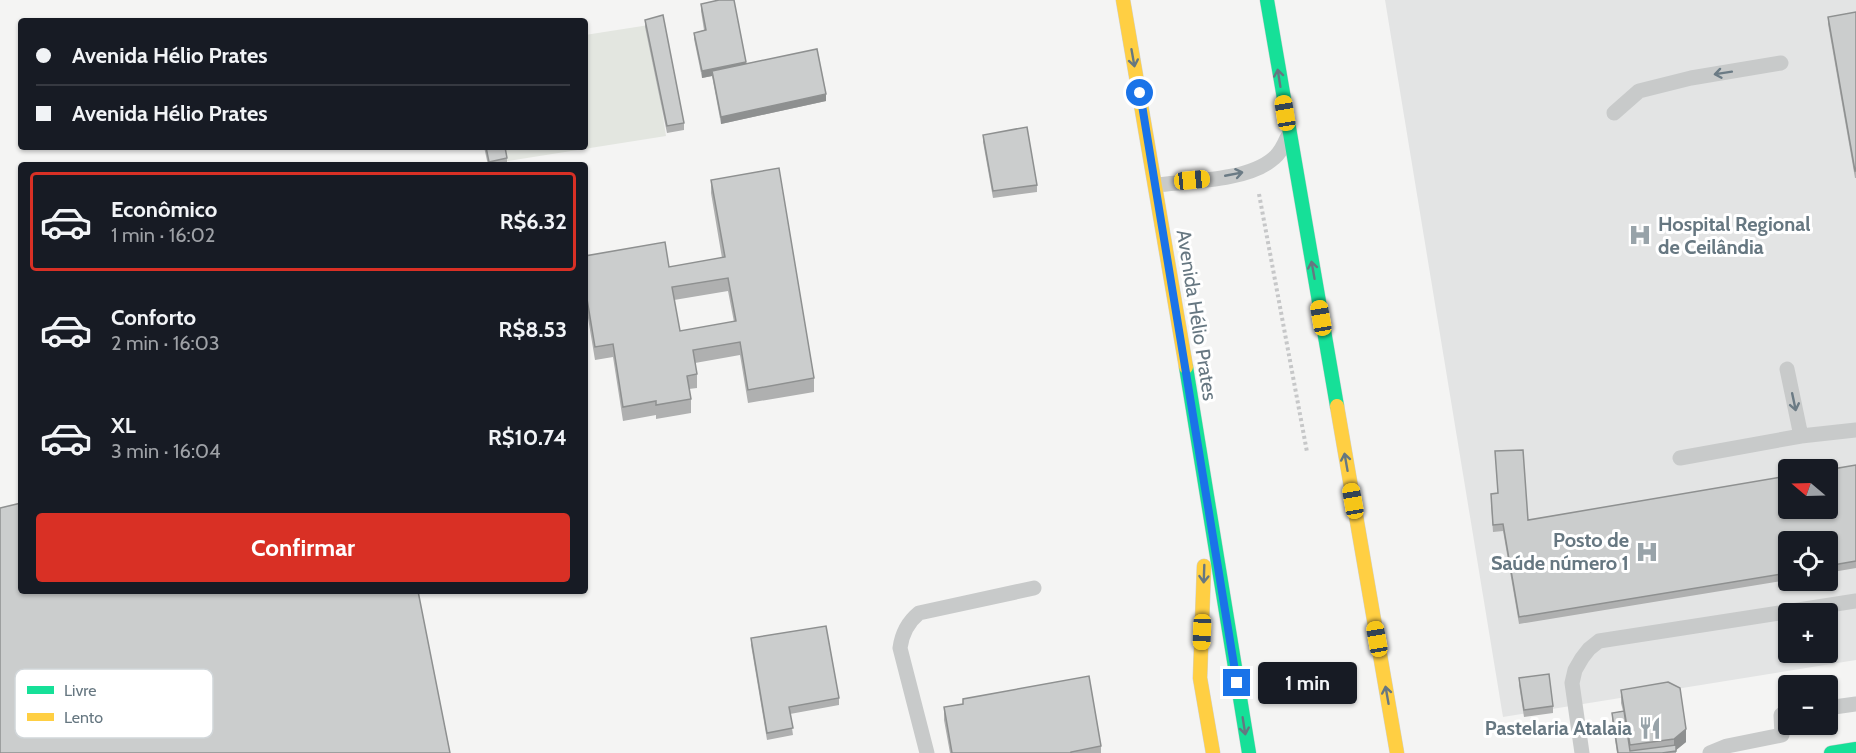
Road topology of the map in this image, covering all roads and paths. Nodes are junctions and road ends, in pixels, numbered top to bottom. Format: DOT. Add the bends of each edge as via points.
graph roads {
  1 [pos="1123,0"];
  2 [pos="1267,0"];
  3 [pos="1781,63"];
  4 [pos="1614,113"];
  5 [pos="1289,135"];
  6 [pos="1156,185"];
  7 [pos="1787,369"];
  8 [pos="1856,430"];
  9 [pos="1801,436"];
  10 [pos="1680,458"];
  11 [pos="1207,495"];
  12 [pos="1035,588"];
  13 [pos="1856,601"];
  14 [pos="1856,704"];
  15 [pos="1838,706"];
  16 [pos="1782,735"];
  17 [pos="1856,749"];
  18 [pos="927,753"];
  19 [pos="1213,753"];
  20 [pos="1249,753"];
  21 [pos="1397,753"];
  22 [pos="1582,753"];
  23 [pos="1710,753"];
  24 [pos="1831,753"];
  1 -- 6 [label="main road, Avenida Hélio Prates, one-way"];
  5 -- 2 [label="main road, one-way"];
  3 -- 4 [label="lane, one-way" via="1639,91"];
  6 -- 5 [label="lane, one-way" via="1255,170 1274,158"];
  21 -- 5 [label="main road, one-way"];
  6 -- 11 [label="main road, Avenida Hélio Prates"];
  7 -- 9 [label="lane, one-way"];
  8 -- 9 [label="lane"];
  9 -- 10 [label="lane"];
  11 -- 19 [label="main road, Avenida Hélio Prates, one-way" via="1200,678"];
  11 -- 20 [label="main road, Avenida Hélio Prates, one-way"];
  12 -- 18 [label="lane" via="919,613 912,619 900,648"];
  13 -- 22 [label="lane" via="1599,641 1582,658 1572,683"];
  14 -- 15 [label="lane"];
  16 -- 23 [label="lane"];
  17 -- 24 [label="main road"];
}
